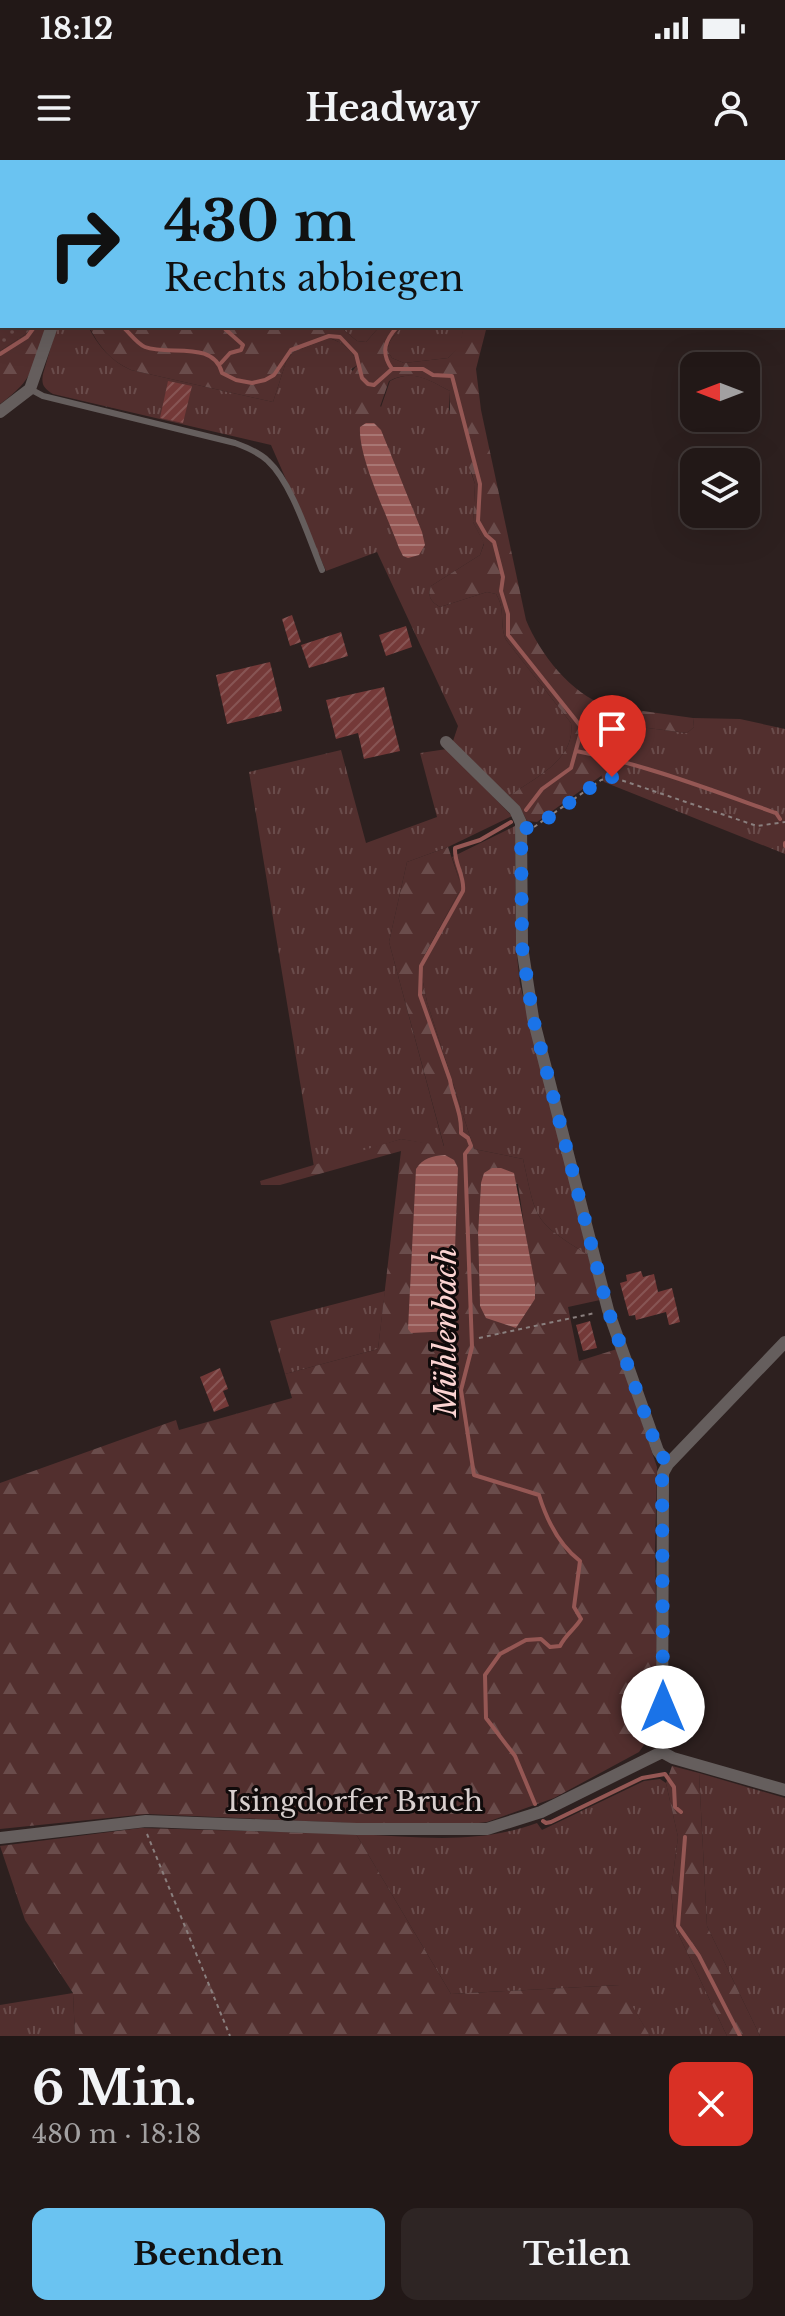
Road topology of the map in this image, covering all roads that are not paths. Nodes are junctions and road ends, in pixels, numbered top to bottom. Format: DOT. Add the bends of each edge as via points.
graph roads {
  1 [pos="51,328"];
  2 [pos="30,389"];
  3 [pos="0,412"];
  4 [pos="322,570"];
  5 [pos="446,742"];
  6 [pos="785,1342"];
  7 [pos="668,1464"];
  8 [pos="662,1752"];
  9 [pos="785,1790"];
  10 [pos="0,1838"];
  1 -- 2 [label="street"];
  2 -- 3 [label="street"];
  2 -- 4 [label="lane" via="235,443 267,459 281,476"];
  5 -- 7 [label="street" via="515,810 521,829 526,984 608,1310 658,1451"];
  6 -- 7 [label="street"];
  7 -- 8 [label="street" via="662,1479"];
  8 -- 9 [label="street"];
  8 -- 10 [label="street, Isingdorfer Bruch" via="541,1812 487,1829 146,1821"];
}
